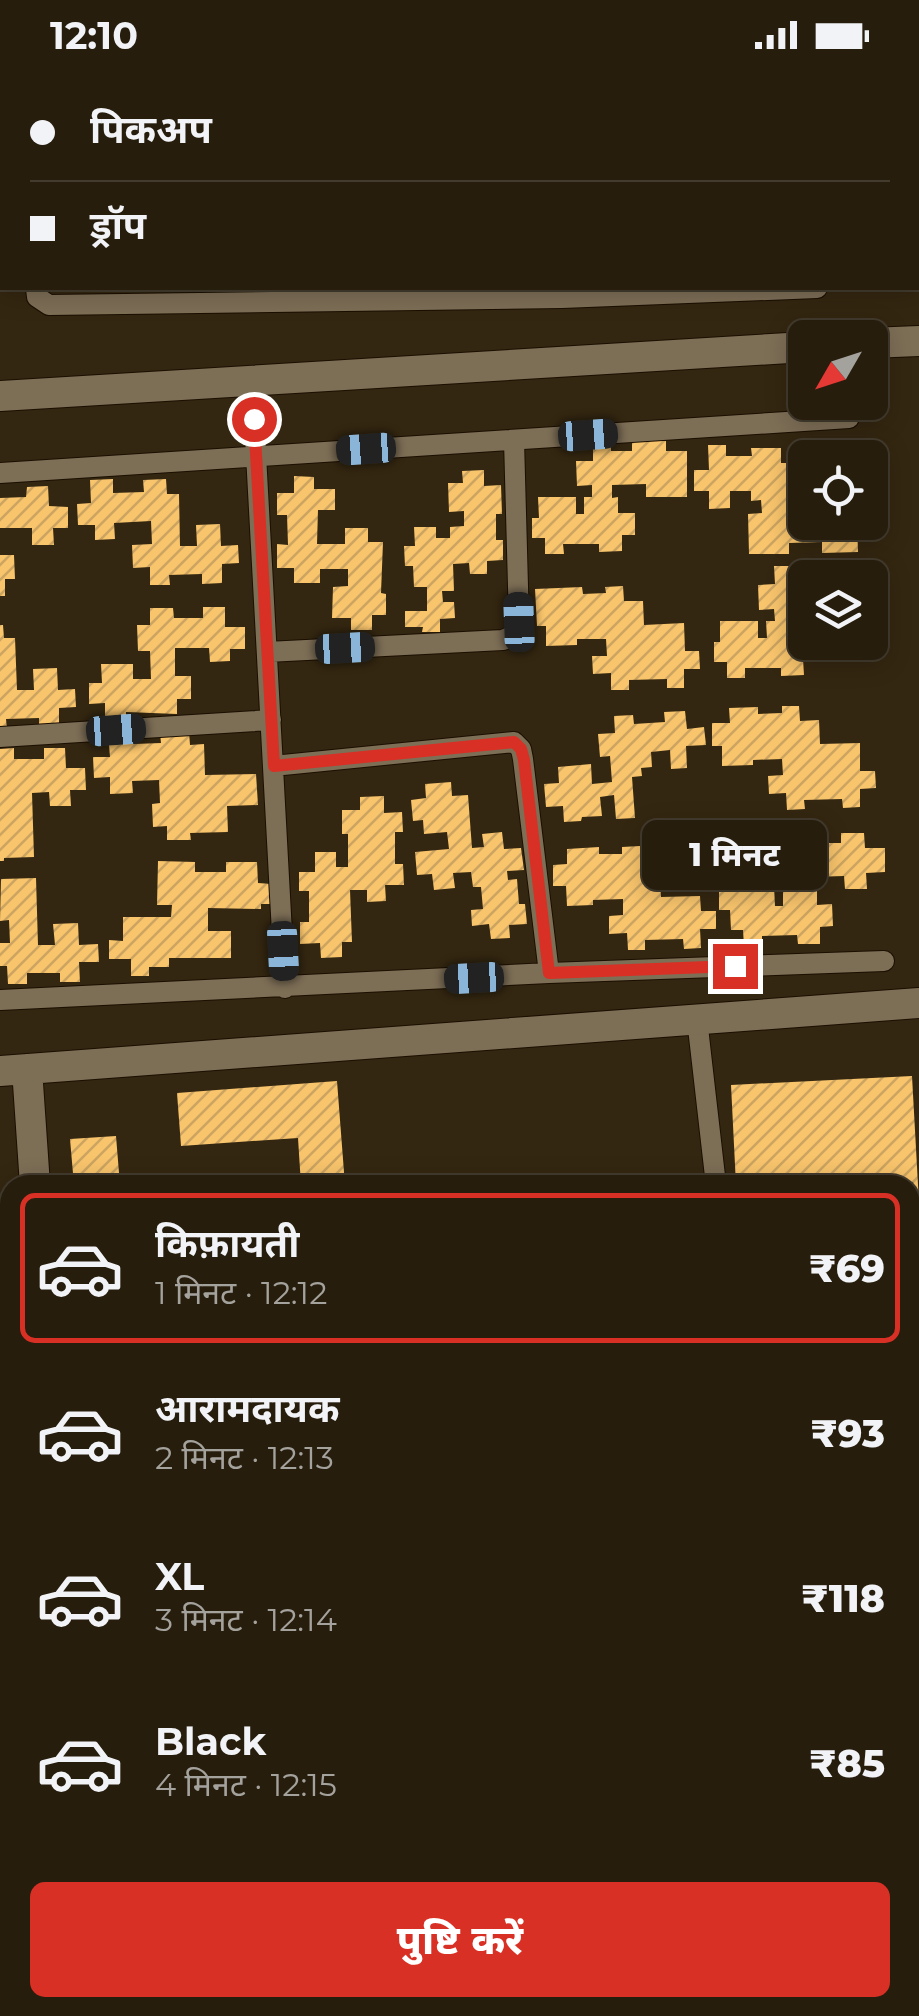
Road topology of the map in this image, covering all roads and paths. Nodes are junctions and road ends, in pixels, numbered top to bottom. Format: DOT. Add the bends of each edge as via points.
graph roads {
  1 [pos="36,290"];
  2 [pos="715,290"];
  3 [pos="562,293"];
  4 [pos="310,294"];
  5 [pos="919,340"];
  6 [pos="888,343"];
  7 [pos="788,349"];
  8 [pos="252,381"];
  9 [pos="0,396"];
  10 [pos="819,420"];
  11 [pos="514,440"];
  12 [pos="256,456"];
  13 [pos="0,474"];
  14 [pos="267,652"];
  15 [pos="270,720"];
  16 [pos="0,737"];
  17 [pos="274,766"];
  18 [pos="884,961"];
  19 [pos="549,973"];
  20 [pos="285,988"];
  21 [pos="0,1000"];
  22 [pos="919,1002"];
  23 [pos="697,1019"];
  24 [pos="14,1070"];
  25 [pos="33,1175"];
  26 [pos="715,1175"];
  1 -- 4 [label="lane" via="49,305"];
  2 -- 3 [label="lane"];
  3 -- 4 [label="lane"];
  5 -- 6 [label="street"];
  7 -- 8 [label="street"];
  8 -- 9 [label="street"];
  8 -- 12 [label="lane"];
  10 -- 11 [label="lane"];
  11 -- 12 [label="lane"];
  11 -- 14 [label="lane" via="519,622 512,636"];
  12 -- 13 [label="lane"];
  12 -- 14 [label="lane"];
  14 -- 15 [label="lane"];
  15 -- 16 [label="lane"];
  15 -- 17 [label="lane"];
  17 -- 19 [label="lane" via="514,742 524,760"];
  17 -- 20 [label="lane"];
  18 -- 19 [label="lane"];
  19 -- 20 [label="lane"];
  20 -- 21 [label="lane"];
  22 -- 23 [label="street"];
  23 -- 24 [label="street"];
  23 -- 26 [label="lane"];
  24 -- 25 [label="street"];
}
